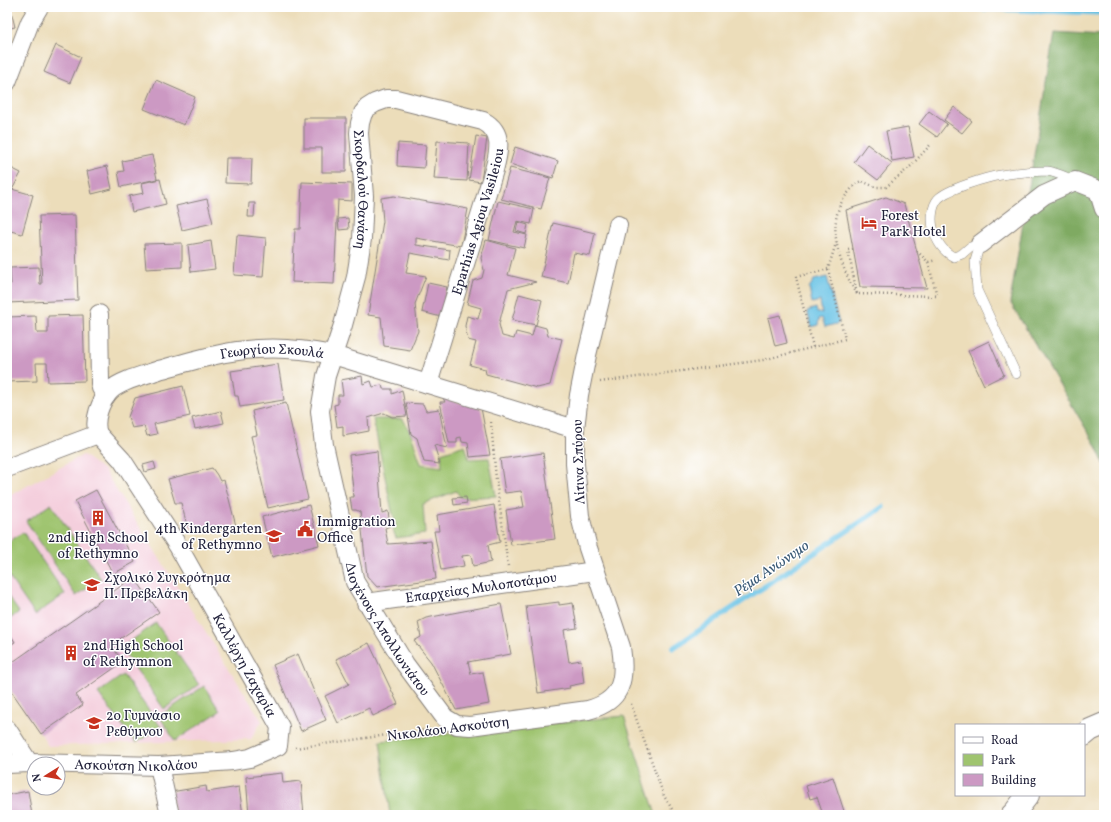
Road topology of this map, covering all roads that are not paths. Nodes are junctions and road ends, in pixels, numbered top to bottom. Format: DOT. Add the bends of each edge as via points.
graph roads {
  1 [pos="39,7"];
  2 [pos="7,82"];
  3 [pos="361,117"];
  4 [pos="1075,181"];
  5 [pos="1104,210"];
  6 [pos="618,225"];
  7 [pos="980,244"];
  8 [pos="99,314"];
  9 [pos="333,355"];
  10 [pos="1016,374"];
  11 [pos="428,384"];
  12 [pos="106,396"];
  13 [pos="574,429"];
  14 [pos="98,434"];
  15 [pos="7,468"];
  16 [pos="595,571"];
  17 [pos="366,602"];
  18 [pos="616,693"];
  19 [pos="1104,724"];
  20 [pos="457,725"];
  21 [pos="7,730"];
  22 [pos="1085,734"];
  23 [pos="270,749"];
  24 [pos="26,758"];
  25 [pos="26,763"];
  26 [pos="7,764"];
  27 [pos="66,764"];
  28 [pos="159,766"];
  29 [pos="1027,796"];
  30 [pos="170,815"];
  31 [pos="1012,815"];
  1 -- 2 [label="street" via="30,22"];
  3 -- 9 [label="street, Σκορδαλού Θανάση" via="359,133 364,212 362,239 356,277"];
  3 -- 11 [label="street, Eparhias Agiou Vasileiou" via="364,110 371,105 383,100 396,99 483,121 493,128 497,138 499,150 494,170"];
  4 -- 5 [label="street" via="1098,190"];
  4 -- 7 [label="street" via="1044,195"];
  4 -- 7 [label="lane" via="1048,171 1001,175 945,193 933,209 932,220 940,246 954,257"];
  6 -- 13 [label="street, Λίτινα Σπύρου" via="595,316"];
  7 -- 10 [label="lane" via="975,261 977,290"];
  8 -- 12 [label="street" via="100,383"];
  9 -- 11 [label="street, Γεωργίου Σκουλά"];
  9 -- 12 [label="street, Γεωργίου Σκουλά" via="277,348 218,354 133,379 116,386"];
  9 -- 17 [label="street, Διογένους Απολλωνιάτου" via="322,392 321,427 355,582"];
  11 -- 13 [label="street, Γεωργίου Σκουλά"];
  12 -- 14 [label="street, Γεωργίου Σκουλά" via="97,417"];
  13 -- 16 [label="street, Λίτινα Σπύρου" via="578,497"];
  14 -- 15 [label="street"];
  14 -- 23 [label="street, Καλλέργη Ζαχαρία" via="122,460 178,546 280,727"];
  16 -- 17 [label="street, Επαρχείας Μυλοποτάμου"];
  16 -- 18 [label="street, Λίτινα Σπύρου" via="621,647 623,672"];
  17 -- 20 [label="street, Διογένους Απολλωνιάτου" via="405,664 445,718"];
  18 -- 20 [label="street, Νικολάου Ασκούτση" via="604,705 588,710 470,726"];
  19 -- 22 [label="street"];
  21 -- 24 [label="street"];
  23 -- 28 [label="street, Ασκούτση Νικολάου" via="250,758 233,761"];
  25 -- 26 [label="street, Ασκούτση Νικολάου"];
  27 -- 28 [label="street, Ασκούτση Νικολάου"];
  28 -- 30 [label="street"];
  29 -- 31 [label="street"];
}
